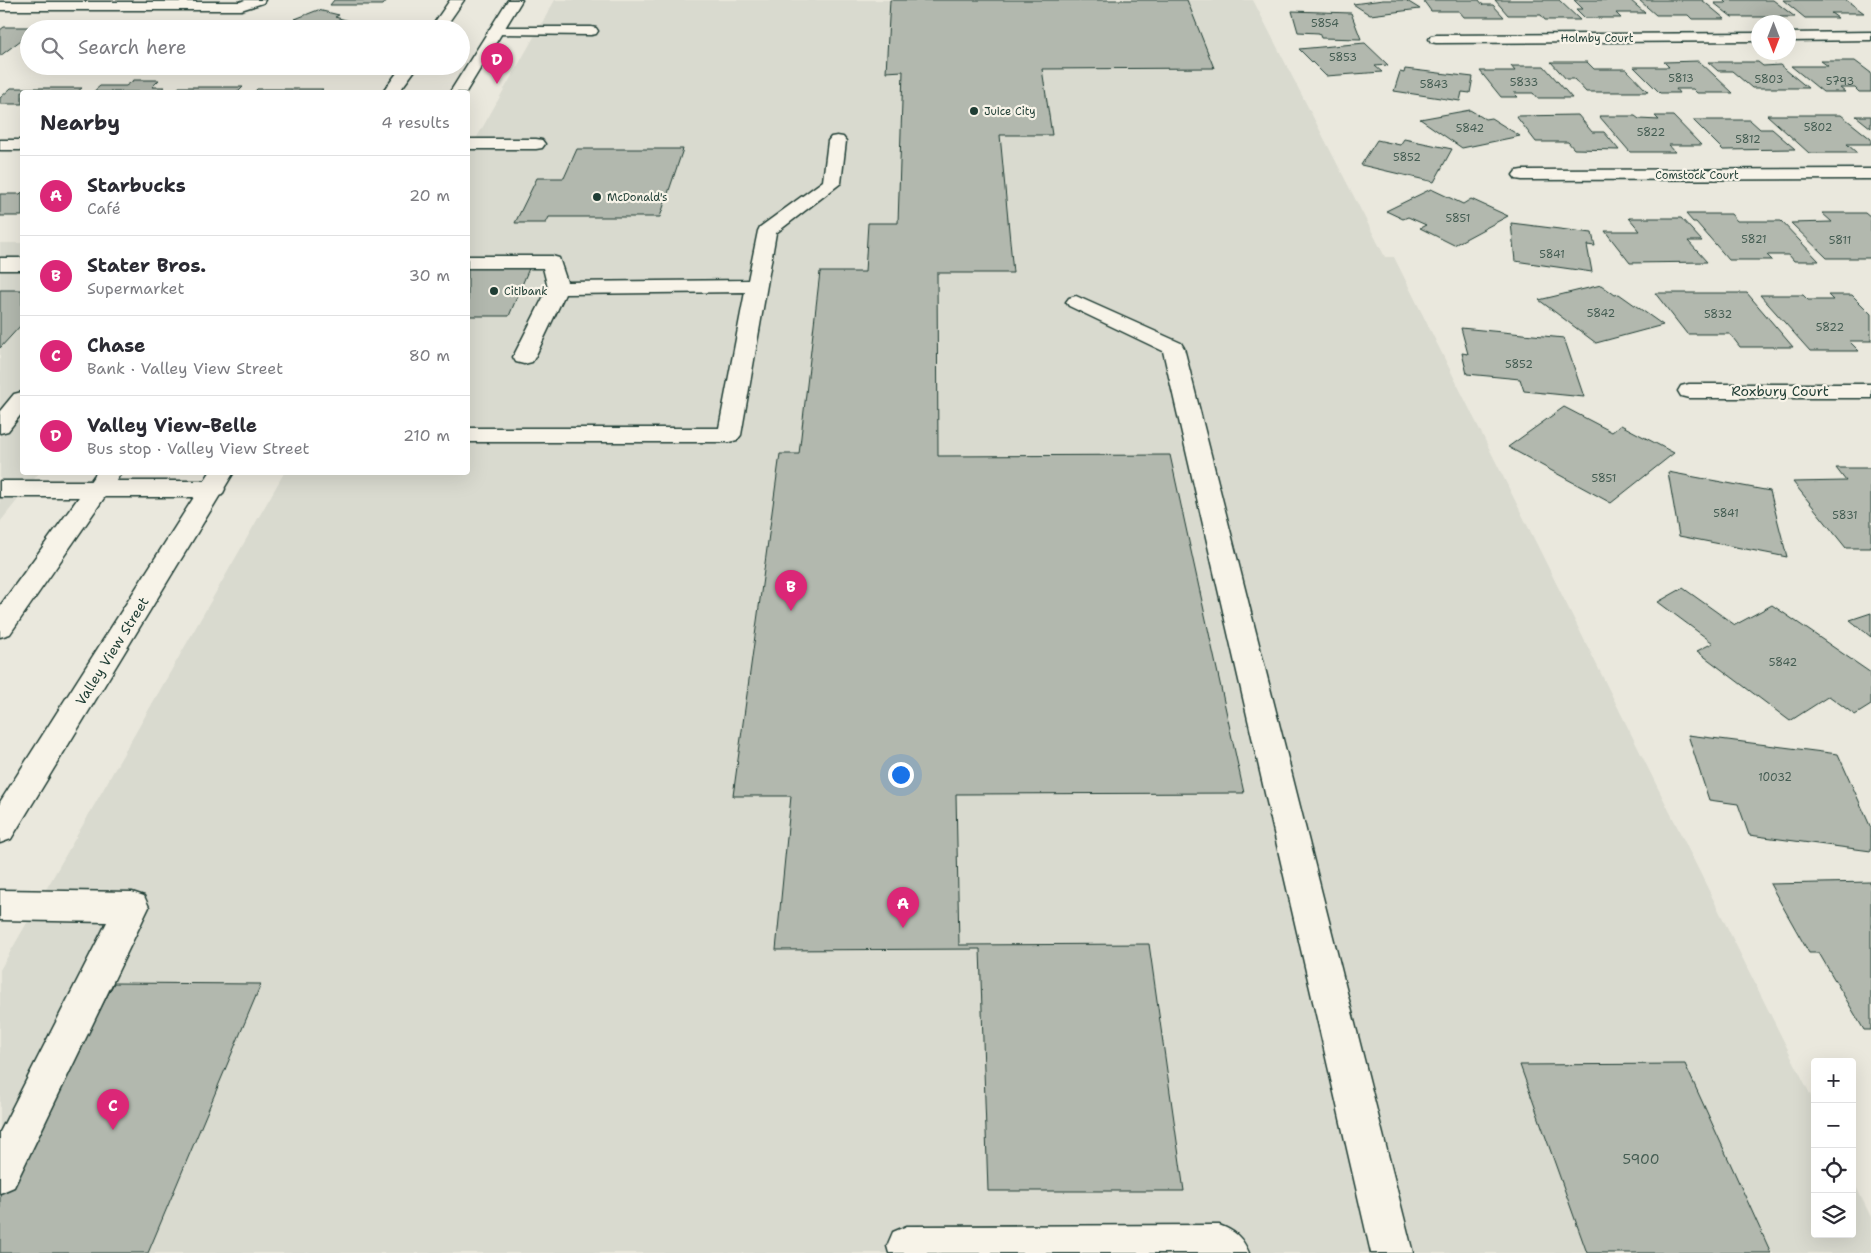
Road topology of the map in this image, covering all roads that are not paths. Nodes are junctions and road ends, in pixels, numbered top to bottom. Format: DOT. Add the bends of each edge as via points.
graph roads {
  1 [pos="258,0"];
  2 [pos="457,0"];
  3 [pos="515,0"];
  4 [pos="0,6"];
  5 [pos="443,20"];
  6 [pos="497,31"];
  7 [pos="591,31"];
  8 [pos="1871,36"];
  9 [pos="1751,37"];
  10 [pos="1796,37"];
  11 [pos="1436,39"];
  12 [pos="470,73"];
  13 [pos="403,75"];
  14 [pos="469,75"];
  15 [pos="392,90"];
  16 [pos="459,90"];
  17 [pos="837,141"];
  18 [pos="470,144"];
  19 [pos="536,144"];
  20 [pos="0,145"];
  21 [pos="20,145"];
  22 [pos="1871,174"];
  23 [pos="1522,175"];
  24 [pos="470,262"];
  25 [pos="0,264"];
  26 [pos="20,264"];
  27 [pos="757,286"];
  28 [pos="558,288"];
  29 [pos="1076,302"];
  30 [pos="524,357"];
  31 [pos="1689,391"];
  32 [pos="1871,391"];
  33 [pos="20,401"];
  34 [pos="0,426"];
  35 [pos="470,435"];
  36 [pos="104,481"];
  37 [pos="217,481"];
  38 [pos="0,489"];
  39 [pos="0,627"];
  40 [pos="0,830"];
  41 [pos="0,905"];
  42 [pos="0,1173"];
  43 [pos="907,1246"];
  44 [pos="1228,1253"];
  45 [pos="1392,1253"];
  1 -- 4 [label="street" via="241,6"];
  2 -- 5 [label="street"];
  3 -- 6 [label="street"];
  6 -- 7 [label="street"];
  6 -- 12 [label="street"];
  8 -- 10 [label="street"];
  9 -- 11 [label="street, Holmby Court"];
  13 -- 15 [label="street"];
  14 -- 16 [label="street"];
  17 -- 27 [label="street" via="832,183 767,231"];
  18 -- 19 [label="street"];
  20 -- 21 [label="street"];
  22 -- 23 [label="street, Comstock Court"];
  24 -- 28 [label="street" via="552,262"];
  25 -- 26 [label="street"];
  27 -- 28 [label="street"];
  27 -- 35 [label="street" via="729,435"];
  28 -- 30 [label="street"];
  29 -- 45 [label="street" via="1173,348"];
  31 -- 32 [label="street, Roxbury Court"];
  33 -- 34 [label="street"];
  36 -- 37 [label="street"];
  36 -- 38 [label="street"];
  36 -- 39 [label="street"];
  37 -- 40 [label="street, Valley View Street"];
  41 -- 42 [label="street" via="132,907"];
  43 -- 44 [label="street" via="1218,1245"];
}
